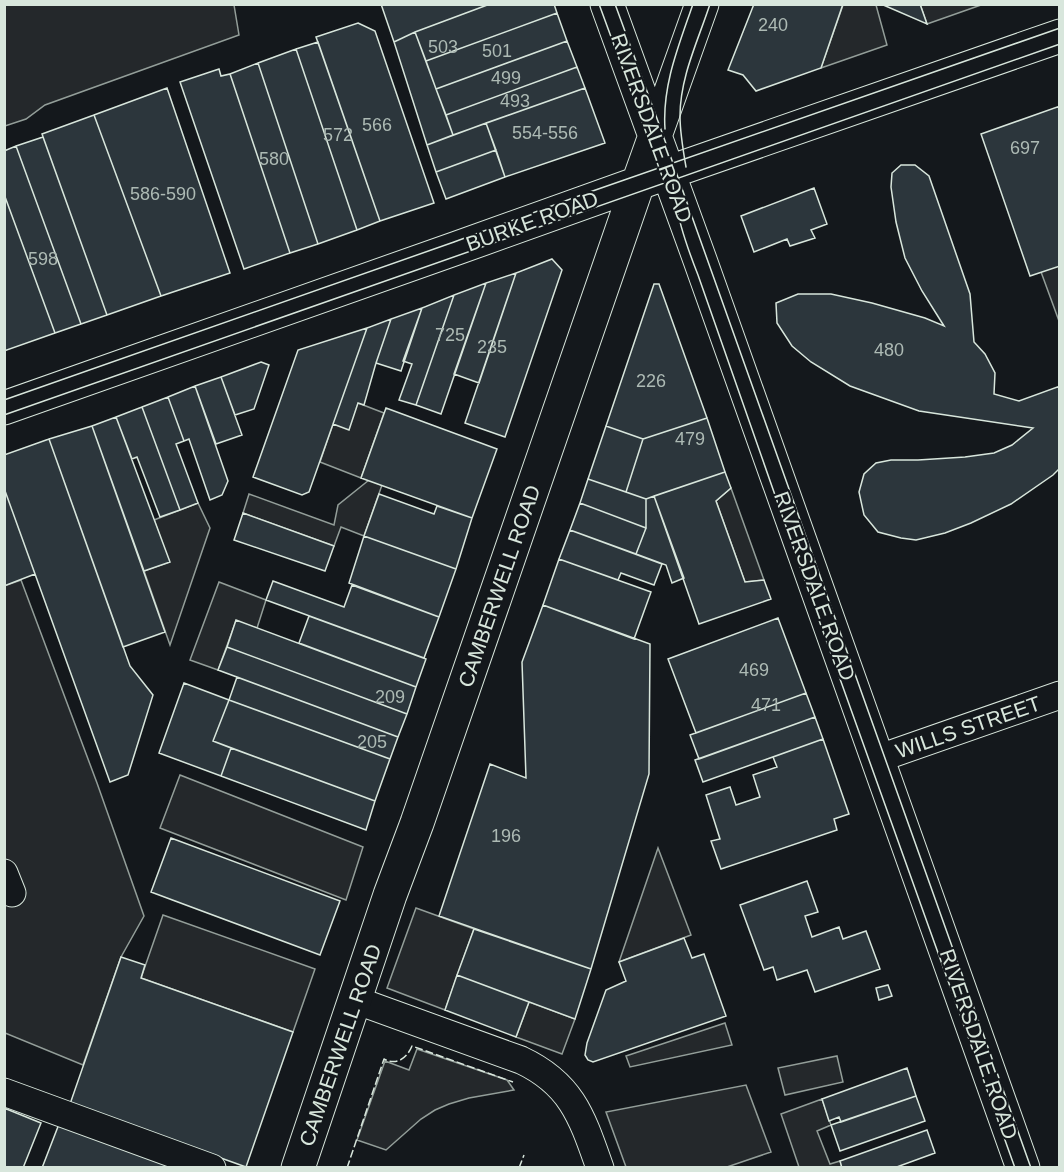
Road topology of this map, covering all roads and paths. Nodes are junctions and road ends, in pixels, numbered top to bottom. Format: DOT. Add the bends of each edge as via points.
graph roads {
  1 [pos="607,4"];
  2 [pos="702,4"];
  3 [pos="1059,36"];
  4 [pos="655,136"];
  5 [pos="653,178"];
  6 [pos="4,408"];
  7 [pos="1059,695"];
  8 [pos="877,759"];
  9 [pos="355,1000"];
  10 [pos="4,1092"];
  11 [pos="212,1167"];
  12 [pos="298,1167"];
  13 [pos="600,1167"];
  14 [pos="1023,1167"];
  1 -- 4 [label="main road, RIVERSDALE ROAD"];
  2 -- 4 [label="main road"];
  3 -- 5 [label="main road, BURKE ROAD"];
  4 -- 5 [label="main road, RIVERSDALE ROAD"];
  5 -- 6 [label="main road, BURKE ROAD"];
  5 -- 8 [label="main road, RIVERSDALE ROAD"];
  5 -- 9 [label="main road, CAMBERWELL ROAD" via="606,278"];
  7 -- 8 [label="street, WILLS STREET"];
  8 -- 14 [label="main road, RIVERSDALE ROAD"];
  9 -- 12 [label="main road, CAMBERWELL ROAD"];
  9 -- 13 [label="street" via="520,1060 545,1073 579,1113"];
  10 -- 11 [label="street"];
}
